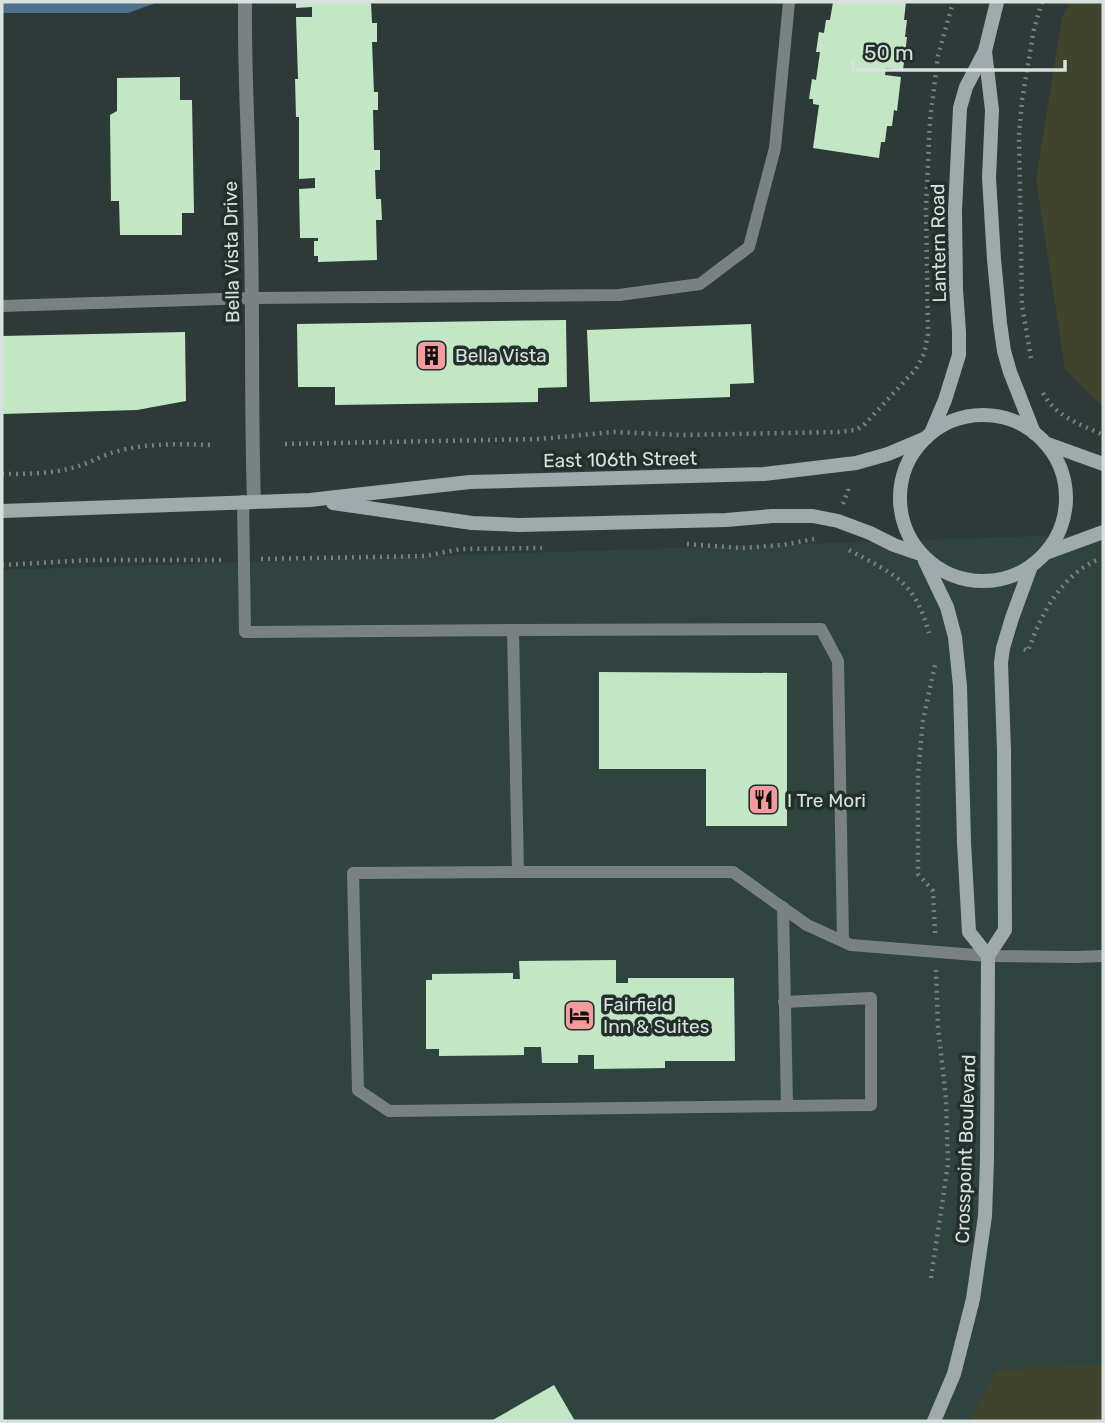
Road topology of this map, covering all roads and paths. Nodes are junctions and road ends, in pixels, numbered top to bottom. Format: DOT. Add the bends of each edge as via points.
graph roads {
  1 [pos="245,2"];
  2 [pos="789,2"];
  3 [pos="953,2"];
  4 [pos="997,2"];
  5 [pos="1042,2"];
  6 [pos="985,51"];
  7 [pos="252,298"];
  8 [pos="2,306"];
  9 [pos="924,354"];
  10 [pos="931,356"];
  11 [pos="1034,368"];
  12 [pos="1043,392"];
  13 [pos="838,432"];
  14 [pos="1103,435"];
  15 [pos="928,436"];
  16 [pos="1039,438"];
  17 [pos="285,444"];
  18 [pos="213,445"];
  19 [pos="1103,464"];
  20 [pos="843,465"];
  21 [pos="2,474"];
  22 [pos="310,500"];
  23 [pos="249,501"];
  24 [pos="2,511"];
  25 [pos="838,521"];
  26 [pos="1103,532"];
  27 [pos="817,540"];
  28 [pos="685,544"];
  29 [pos="547,548"];
  30 [pos="847,549"];
  31 [pos="1045,554"];
  32 [pos="921,555"];
  33 [pos="1103,557"];
  34 [pos="244,559"];
  35 [pos="2,565"];
  36 [pos="1031,566"];
  37 [pos="513,630"];
  38 [pos="932,641"];
  39 [pos="1028,651"];
  40 [pos="936,661"];
  41 [pos="518,872"];
  42 [pos="783,907"];
  43 [pos="843,941"];
  44 [pos="935,952"];
  45 [pos="988,956"];
  46 [pos="1103,956"];
  47 [pos="785,1002"];
  48 [pos="787,1106"];
  49 [pos="931,1278"];
  50 [pos="934,1421"];
  1 -- 7 [label="street, Bella Vista Drive"];
  2 -- 7 [label="lane" via="775,148 750,247 700,284 619,295"];
  3 -- 9 [label="path" via="938,56 930,120"];
  4 -- 6 [label="main road, Lantern Road"];
  5 -- 11 [label="path" via="1019,135 1022,306"];
  6 -- 15 [label="main road, Lantern Road" via="966,87 958,129 958,361"];
  6 -- 16 [label="main road, Lantern Road" via="992,110 989,178 1000,323 1010,372"];
  7 -- 8 [label="lane"];
  7 -- 23 [label="street, Bella Vista Drive"];
  9 -- 10 [label="path"];
  9 -- 13 [label="path" via="916,369 863,426"];
  12 -- 14 [label="path" via="1062,415"];
  13 -- 17 [label="path" via="614,432 539,439"];
  13 -- 20 [label="path"];
  15 -- 16 [label="main road" via="954,421 996,416"];
  15 -- 20 [label="main road, East 106th Street" via="888,454"];
  15 -- 32 [label="main road" via="909,461 900,501 905,529"];
  16 -- 19 [label="main road"];
  16 -- 31 [label="main road" via="1062,472 1066,507"];
  18 -- 21 [label="path" via="145,446 61,471"];
  20 -- 22 [label="main road, East 106th Street" via="764,474 470,482"];
  20 -- 25 [label="path" via="848,490"];
  22 -- 23 [label="main road, East 106th Street"];
  22 -- 25 [label="main road, East 106th Street" via="472,523 519,525 772,516"];
  23 -- 24 [label="main road, East 106th Street"];
  23 -- 34 [label="lane"];
  25 -- 32 [label="main road, East 106th Street"];
  26 -- 31 [label="main road"];
  27 -- 28 [label="path" via="741,548"];
  29 -- 34 [label="path" via="461,549 425,556"];
  30 -- 38 [label="path" via="907,586"];
  31 -- 36 [label="main road"];
  32 -- 36 [label="main road" via="967,580 1001,579"];
  32 -- 45 [label="main road" via="947,607 955,636 969,932"];
  33 -- 39 [label="path" via="1065,583"];
  34 -- 35 [label="path"];
  34 -- 37 [label="lane" via="245,632"];
  36 -- 45 [label="main road, Crosspoint Boulevard" via="1001,663 1005,930"];
  37 -- 41 [label="lane"];
  37 -- 43 [label="lane" via="821,629 838,661"];
  40 -- 44 [label="path" via="923,720 918,774 918,874 933,891"];
  41 -- 42 [label="lane" via="733,872"];
  41 -- 48 [label="lane" via="353,873 358,1090 389,1111"];
  42 -- 43 [label="lane" via="807,925"];
  42 -- 47 [label="lane"];
  43 -- 44 [label="lane"];
  44 -- 45 [label="lane"];
  44 -- 49 [label="path" via="948,1164"];
  45 -- 46 [label="lane"];
  45 -- 50 [label="main road, Crosspoint Boulevard" via="985,1216 973,1299 954,1374"];
  47 -- 48 [label="lane"];
  47 -- 48 [label="lane" via="871,998 871,1105"];
}
